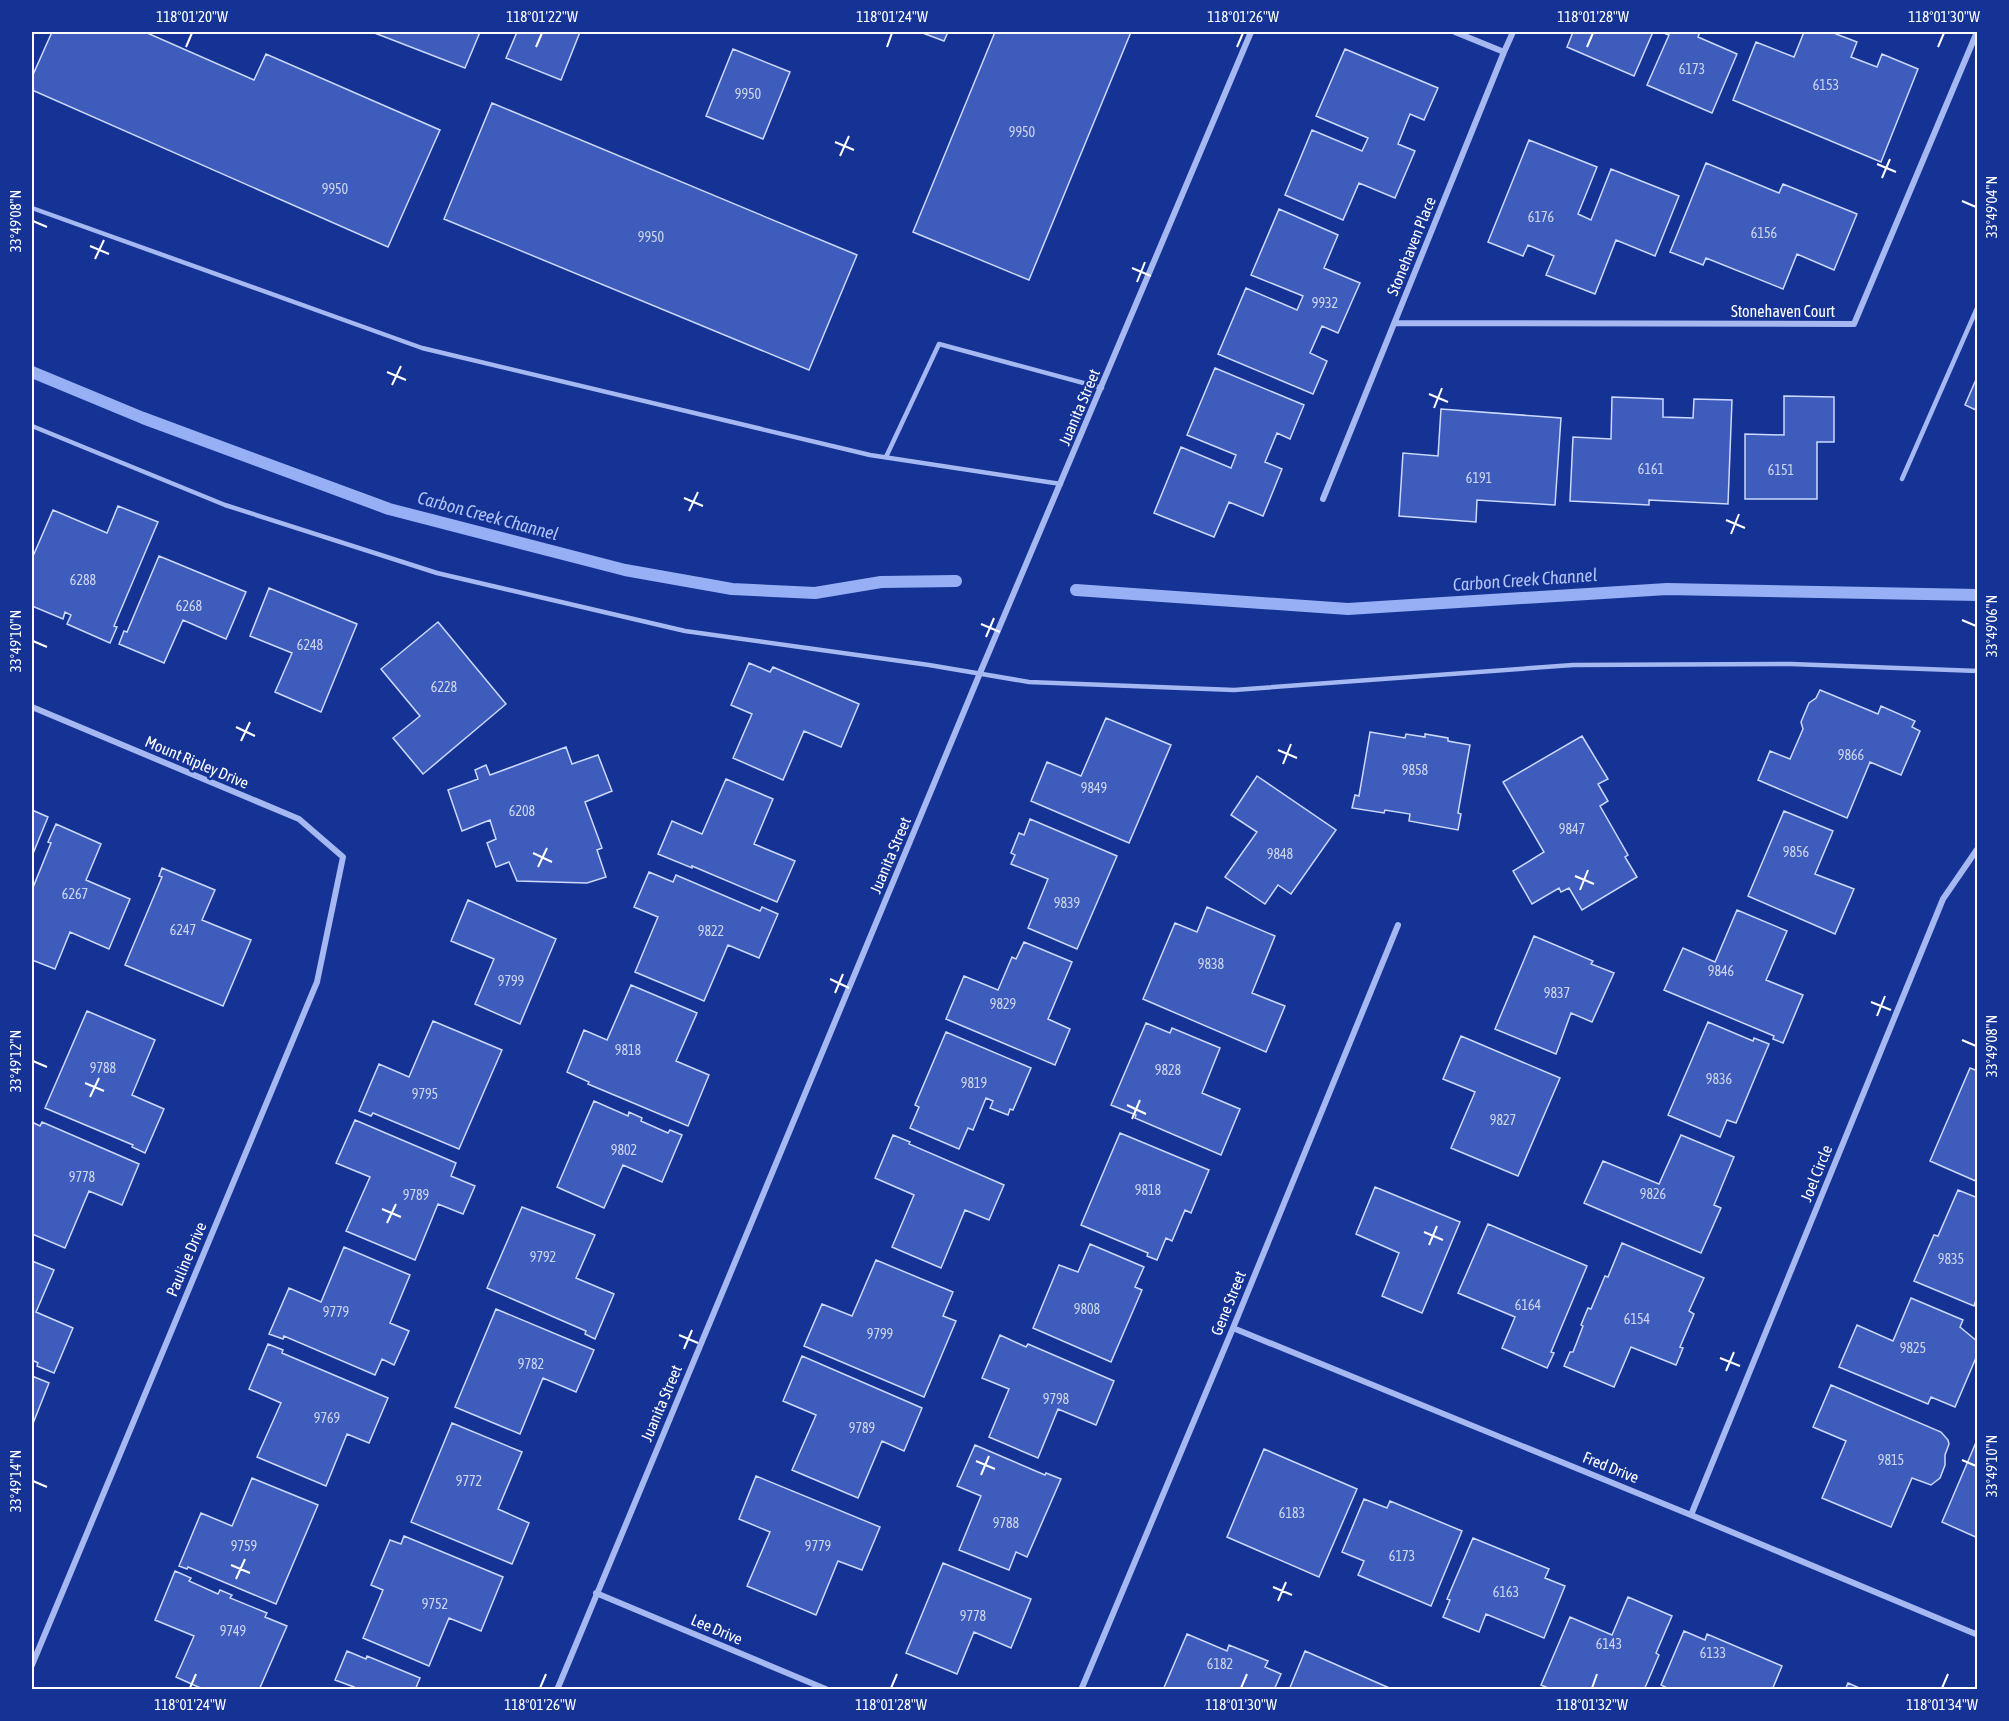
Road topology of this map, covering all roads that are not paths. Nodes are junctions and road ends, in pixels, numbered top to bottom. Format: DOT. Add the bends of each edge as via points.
graph roads {
  1 [pos="1251,32"];
  2 [pos="1455,32"];
  3 [pos="1513,32"];
  4 [pos="1977,32"];
  5 [pos="1504,52"];
  6 [pos="32,208"];
  7 [pos="1977,306"];
  8 [pos="1395,323"];
  9 [pos="1102,388"];
  10 [pos="32,426"];
  11 [pos="886,457"];
  12 [pos="1902,479"];
  13 [pos="1061,484"];
  14 [pos="1323,499"];
  15 [pos="1977,671"];
  16 [pos="980,673"];
  17 [pos="32,707"];
  18 [pos="1977,848"];
  19 [pos="343,857"];
  20 [pos="1398,926"];
  21 [pos="1233,1328"];
  22 [pos="1691,1515"];
  23 [pos="596,1593"];
  24 [pos="1977,1635"];
  25 [pos="32,1665"];
  26 [pos="556,1689"];
  27 [pos="828,1689"];
  28 [pos="1081,1689"];
  1 -- 9 [label="street, Juanita Street"];
  2 -- 5 [label="street"];
  3 -- 5 [label="street"];
  4 -- 8 [label="street, Stonehaven Court" via="1854,324"];
  5 -- 8 [label="street, Stonehaven Place"];
  6 -- 11 [label="lane" via="422,348"];
  7 -- 12 [label="lane"];
  8 -- 14 [label="street, Stonehaven Place"];
  9 -- 11 [label="lane" via="939,344"];
  9 -- 13 [label="street, Juanita Street"];
  10 -- 16 [label="lane" via="225,505 437,573 686,632"];
  11 -- 13 [label="lane"];
  13 -- 16 [label="street, Juanita Street"];
  15 -- 16 [label="lane" via="1791,664 1573,665 1234,690 1029,681"];
  16 -- 23 [label="street, Juanita Street"];
  17 -- 19 [label="street, Mount Ripley Drive" via="299,819"];
  18 -- 22 [label="street, Joel Circle" via="1943,899"];
  19 -- 25 [label="street, Pauline Drive" via="317,982"];
  20 -- 21 [label="street, Gene Street"];
  21 -- 22 [label="street, Fred Drive"];
  21 -- 28 [label="street, Gene Street"];
  22 -- 24 [label="street, Fred Drive"];
  23 -- 26 [label="street, Juanita Street"];
  23 -- 27 [label="street, Lee Drive"];
}
